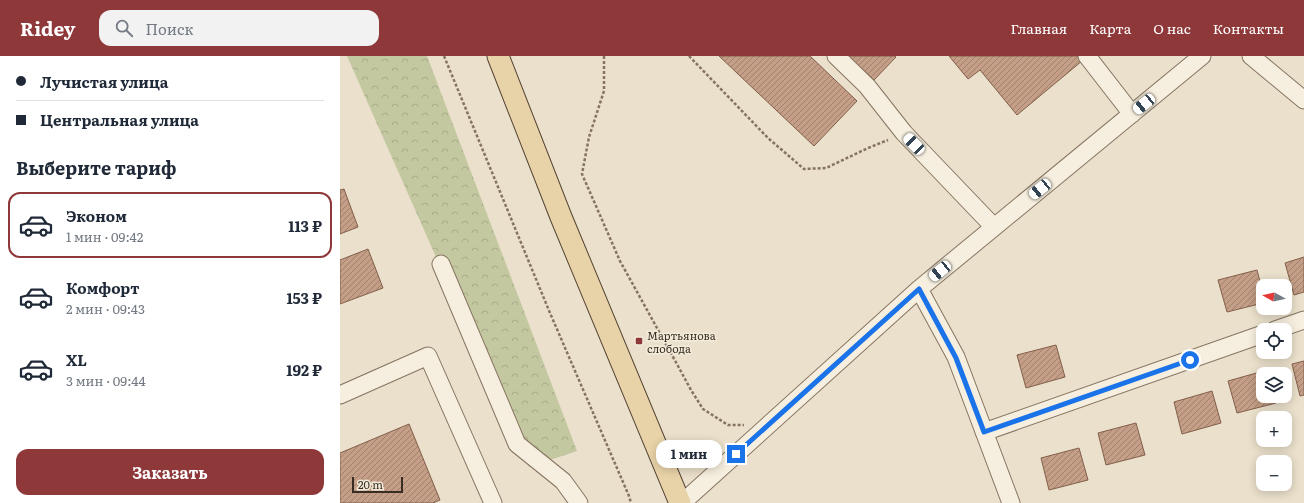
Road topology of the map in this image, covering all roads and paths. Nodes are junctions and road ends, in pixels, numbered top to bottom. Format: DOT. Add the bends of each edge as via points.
graph roads {
  1 [pos="444,56"];
  2 [pos="498,56"];
  3 [pos="604,56"];
  4 [pos="689,56"];
  5 [pos="836,56"];
  6 [pos="1202,56"];
  7 [pos="1251,56"];
  8 [pos="1092,58"];
  9 [pos="1304,100"];
  10 [pos="1132,114"];
  11 [pos="904,133"];
  12 [pos="994,227"];
  13 [pos="441,264"];
  14 [pos="919,289"];
  15 [pos="1304,320"];
  16 [pos="1292,324"];
  17 [pos="1256,336"];
  18 [pos="340,394"];
  19 [pos="769,425"];
  20 [pos="984,432"];
  21 [pos="493,503"];
  22 [pos="579,503"];
  23 [pos="631,503"];
  24 [pos="681,503"];
  25 [pos="1011,503"];
  1 -- 23 [label="path"];
  2 -- 24 [label="main road" via="561,217"];
  3 -- 19 [label="path" via="604,90 589,137 582,174 620,261 703,409 728,424"];
  4 -- 11 [label="path" via="768,138 804,169 826,168"];
  5 -- 11 [label="street" via="867,86"];
  6 -- 10 [label="street"];
  7 -- 9 [label="street"];
  8 -- 10 [label="street"];
  10 -- 12 [label="street"];
  11 -- 12 [label="street"];
  12 -- 14 [label="street"];
  13 -- 22 [label="street" via="517,444 563,481"];
  14 -- 19 [label="street"];
  14 -- 20 [label="street" via="956,358"];
  15 -- 16 [label="street"];
  17 -- 20 [label="street"];
  18 -- 21 [label="street" via="428,356"];
  19 -- 24 [label="street"];
  20 -- 25 [label="street"];
}
